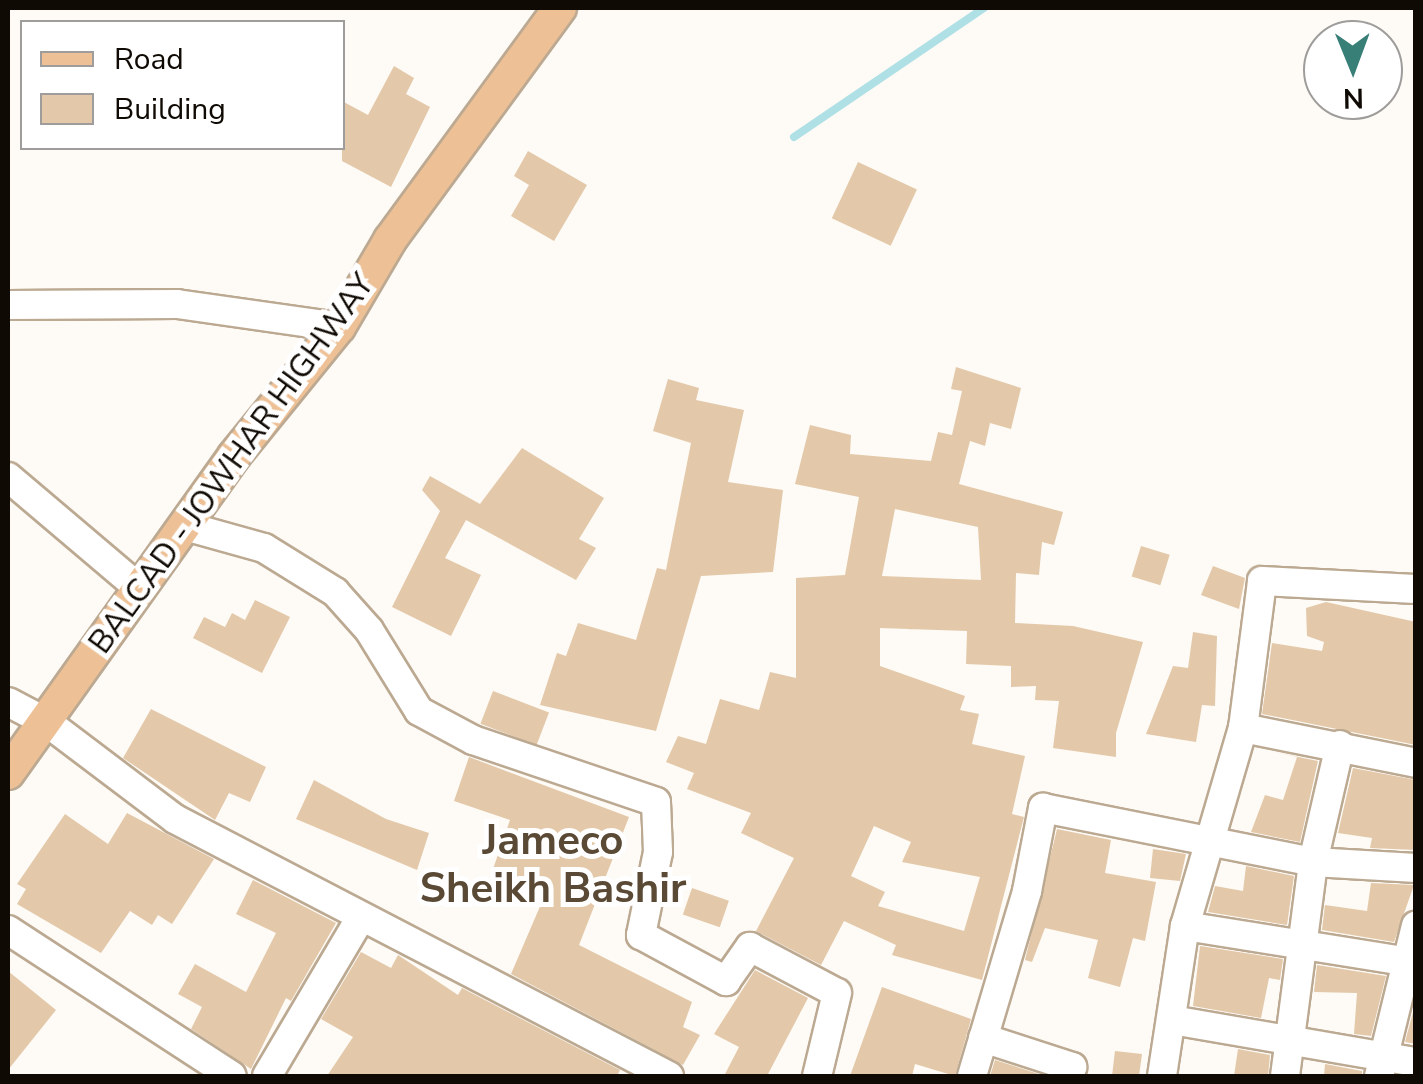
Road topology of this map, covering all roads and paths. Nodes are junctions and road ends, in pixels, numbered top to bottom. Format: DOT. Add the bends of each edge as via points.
graph roads {
  1 [pos="560,8"];
  2 [pos="8,305"];
  3 [pos="339,327"];
  4 [pos="8,477"];
  5 [pos="185,526"];
  6 [pos="140,589"];
  7 [pos="1416,589"];
  8 [pos="8,702"];
  9 [pos="48,723"];
  10 [pos="1242,728"];
  11 [pos="1340,745"];
  12 [pos="1416,763"];
  13 [pos="8,773"];
  14 [pos="1209,842"];
  15 [pos="1314,862"];
  16 [pos="1416,868"];
  17 [pos="360,919"];
  18 [pos="1416,924"];
  19 [pos="1185,926"];
  20 [pos="8,930"];
  21 [pos="1301,942"];
  22 [pos="1411,962"];
  23 [pos="1172,1020"];
  24 [pos="1290,1037"];
  25 [pos="984,1038"];
  26 [pos="1416,1062"];
  27 [pos="1382,1066"];
  28 [pos="637,1070"];
  29 [pos="232,1076"];
  30 [pos="268,1076"];
  31 [pos="669,1076"];
  32 [pos="817,1076"];
  33 [pos="972,1076"];
  34 [pos="1068,1076"];
  35 [pos="1162,1076"];
  36 [pos="1285,1076"];
  1 -- 3 [label="main road, BALCAD - JOWHAR HIGHWAY" via="390,240"];
  2 -- 3 [label="street" via="177,304"];
  3 -- 5 [label="main road, BALCAD - JOWHAR HIGHWAY"];
  4 -- 6 [label="street"];
  5 -- 6 [label="main road, BALCAD - JOWHAR HIGHWAY"];
  5 -- 32 [label="street" via="264,548 335,592 369,630 419,711 473,740 656,802 658,852 642,935 726,981 750,947 837,993"];
  6 -- 9 [label="main road, BALCAD - JOWHAR HIGHWAY"];
  7 -- 10 [label="street" via="1265,579"];
  8 -- 9 [label="street"];
  9 -- 13 [label="main road, BALCAD - JOWHAR HIGHWAY"];
  9 -- 17 [label="street" via="175,819"];
  10 -- 11 [label="street"];
  10 -- 14 [label="street"];
  11 -- 12 [label="street"];
  11 -- 15 [label="street"];
  14 -- 15 [label="street"];
  14 -- 19 [label="street"];
  14 -- 25 [label="street" via="1042,808 1028,891"];
  15 -- 16 [label="street"];
  15 -- 21 [label="street"];
  17 -- 28 [label="street"];
  17 -- 30 [label="street"];
  18 -- 22 [label="street"];
  19 -- 21 [label="street"];
  19 -- 23 [label="street"];
  20 -- 29 [label="street"];
  21 -- 22 [label="street"];
  21 -- 24 [label="street"];
  22 -- 27 [label="street"];
  23 -- 24 [label="street"];
  23 -- 35 [label="street"];
  24 -- 27 [label="street"];
  24 -- 36 [label="street"];
  25 -- 33 [label="street"];
  25 -- 34 [label="street" via="1072,1067"];
  26 -- 27 [label="street"];
  28 -- 31 [label="street"];
}
